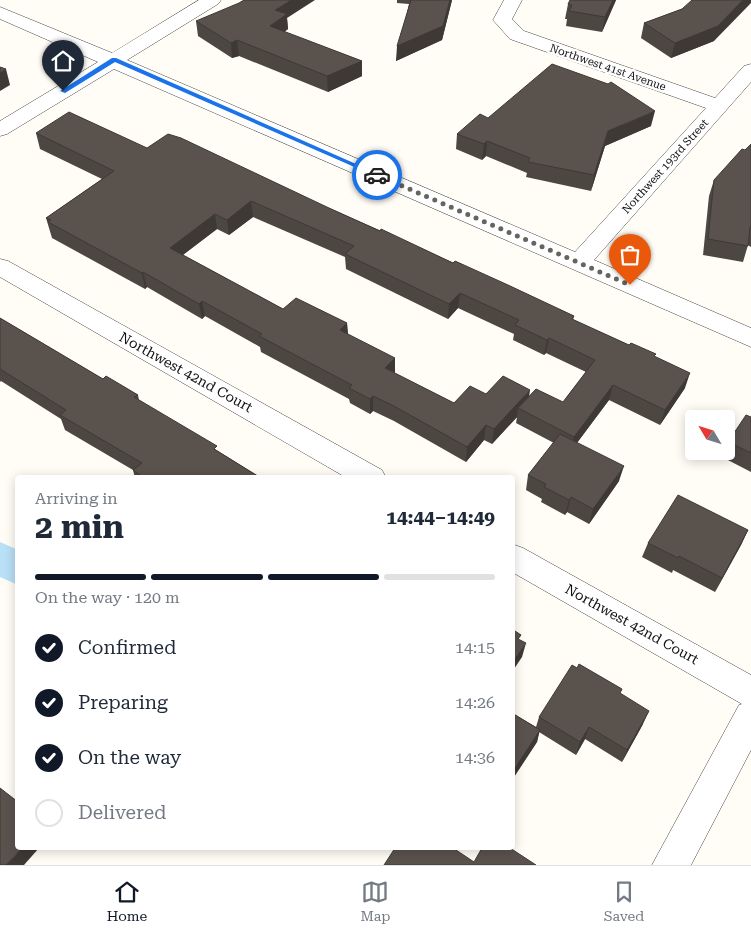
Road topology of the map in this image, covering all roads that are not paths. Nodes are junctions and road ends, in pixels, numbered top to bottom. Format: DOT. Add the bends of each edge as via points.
graph roads {
  1 [pos="212,0"];
  2 [pos="513,0"];
  3 [pos="0,12"];
  4 [pos="114,60"];
  5 [pos="751,70"];
  6 [pos="719,106"];
  7 [pos="0,130"];
  8 [pos="578,263"];
  9 [pos="0,267"];
  10 [pos="751,338"];
  11 [pos="367,475"];
  12 [pos="515,559"];
  13 [pos="751,692"];
  14 [pos="751,716"];
  15 [pos="671,865"];
  1 -- 4 [label="street"];
  2 -- 6 [label="street, Northwest 41st Avenue" via="502,20 517,35"];
  3 -- 4 [label="street"];
  4 -- 7 [label="street"];
  4 -- 8 [label="street"];
  5 -- 6 [label="street, Northwest 193rd Street"];
  6 -- 8 [label="street, Northwest 193rd Street"];
  8 -- 10 [label="street"];
  9 -- 11 [label="street, Northwest 42nd Court"];
  12 -- 13 [label="street, Northwest 42nd Court"];
  14 -- 15 [label="street"];
}
